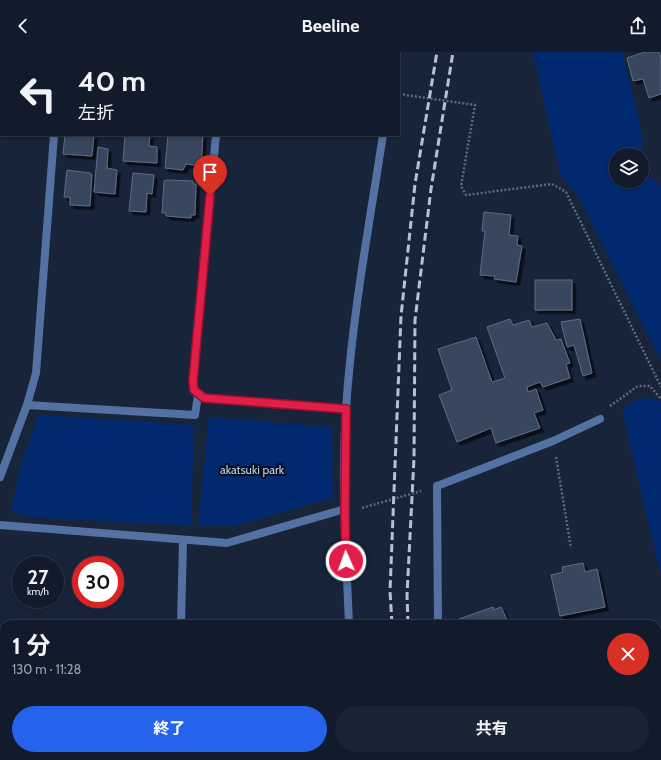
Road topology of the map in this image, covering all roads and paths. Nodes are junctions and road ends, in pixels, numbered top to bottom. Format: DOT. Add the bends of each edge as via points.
graph roads {
  1 [pos="400,94"];
  2 [pos="54,136"];
  3 [pos="216,136"];
  4 [pos="383,136"];
  5 [pos="661,387"];
  6 [pos="198,395"];
  7 [pos="661,399"];
  8 [pos="27,405"];
  9 [pos="346,409"];
  10 [pos="600,419"];
  11 [pos="553,441"];
  12 [pos="3,460"];
  13 [pos="0,477"];
  14 [pos="437,486"];
  15 [pos="345,511"];
  16 [pos="0,524"];
  17 [pos="183,541"];
  18 [pos="571,548"];
  19 [pos="181,620"];
  20 [pos="349,620"];
  21 [pos="438,620"];
  1 -- 5 [label="path" via="475,105 461,186 466,195 552,184 566,192"];
  2 -- 8 [label="street" via="36,373"];
  3 -- 6 [label="street" via="193,381 194,390"];
  4 -- 9 [label="street" via="359,293"];
  6 -- 8 [label="street" via="195,415"];
  6 -- 9 [label="street" via="204,398"];
  7 -- 10 [label="path" via="650,386 638,386 609,407"];
  8 -- 12 [label="street"];
  9 -- 15 [label="street"];
  10 -- 11 [label="street"];
  11 -- 14 [label="street"];
  11 -- 18 [label="path"];
  12 -- 13 [label="street"];
  14 -- 15 [label="path"];
  14 -- 21 [label="street"];
  15 -- 17 [label="street" via="227,543"];
  15 -- 20 [label="street"];
  16 -- 17 [label="street"];
  17 -- 19 [label="street"];
}
